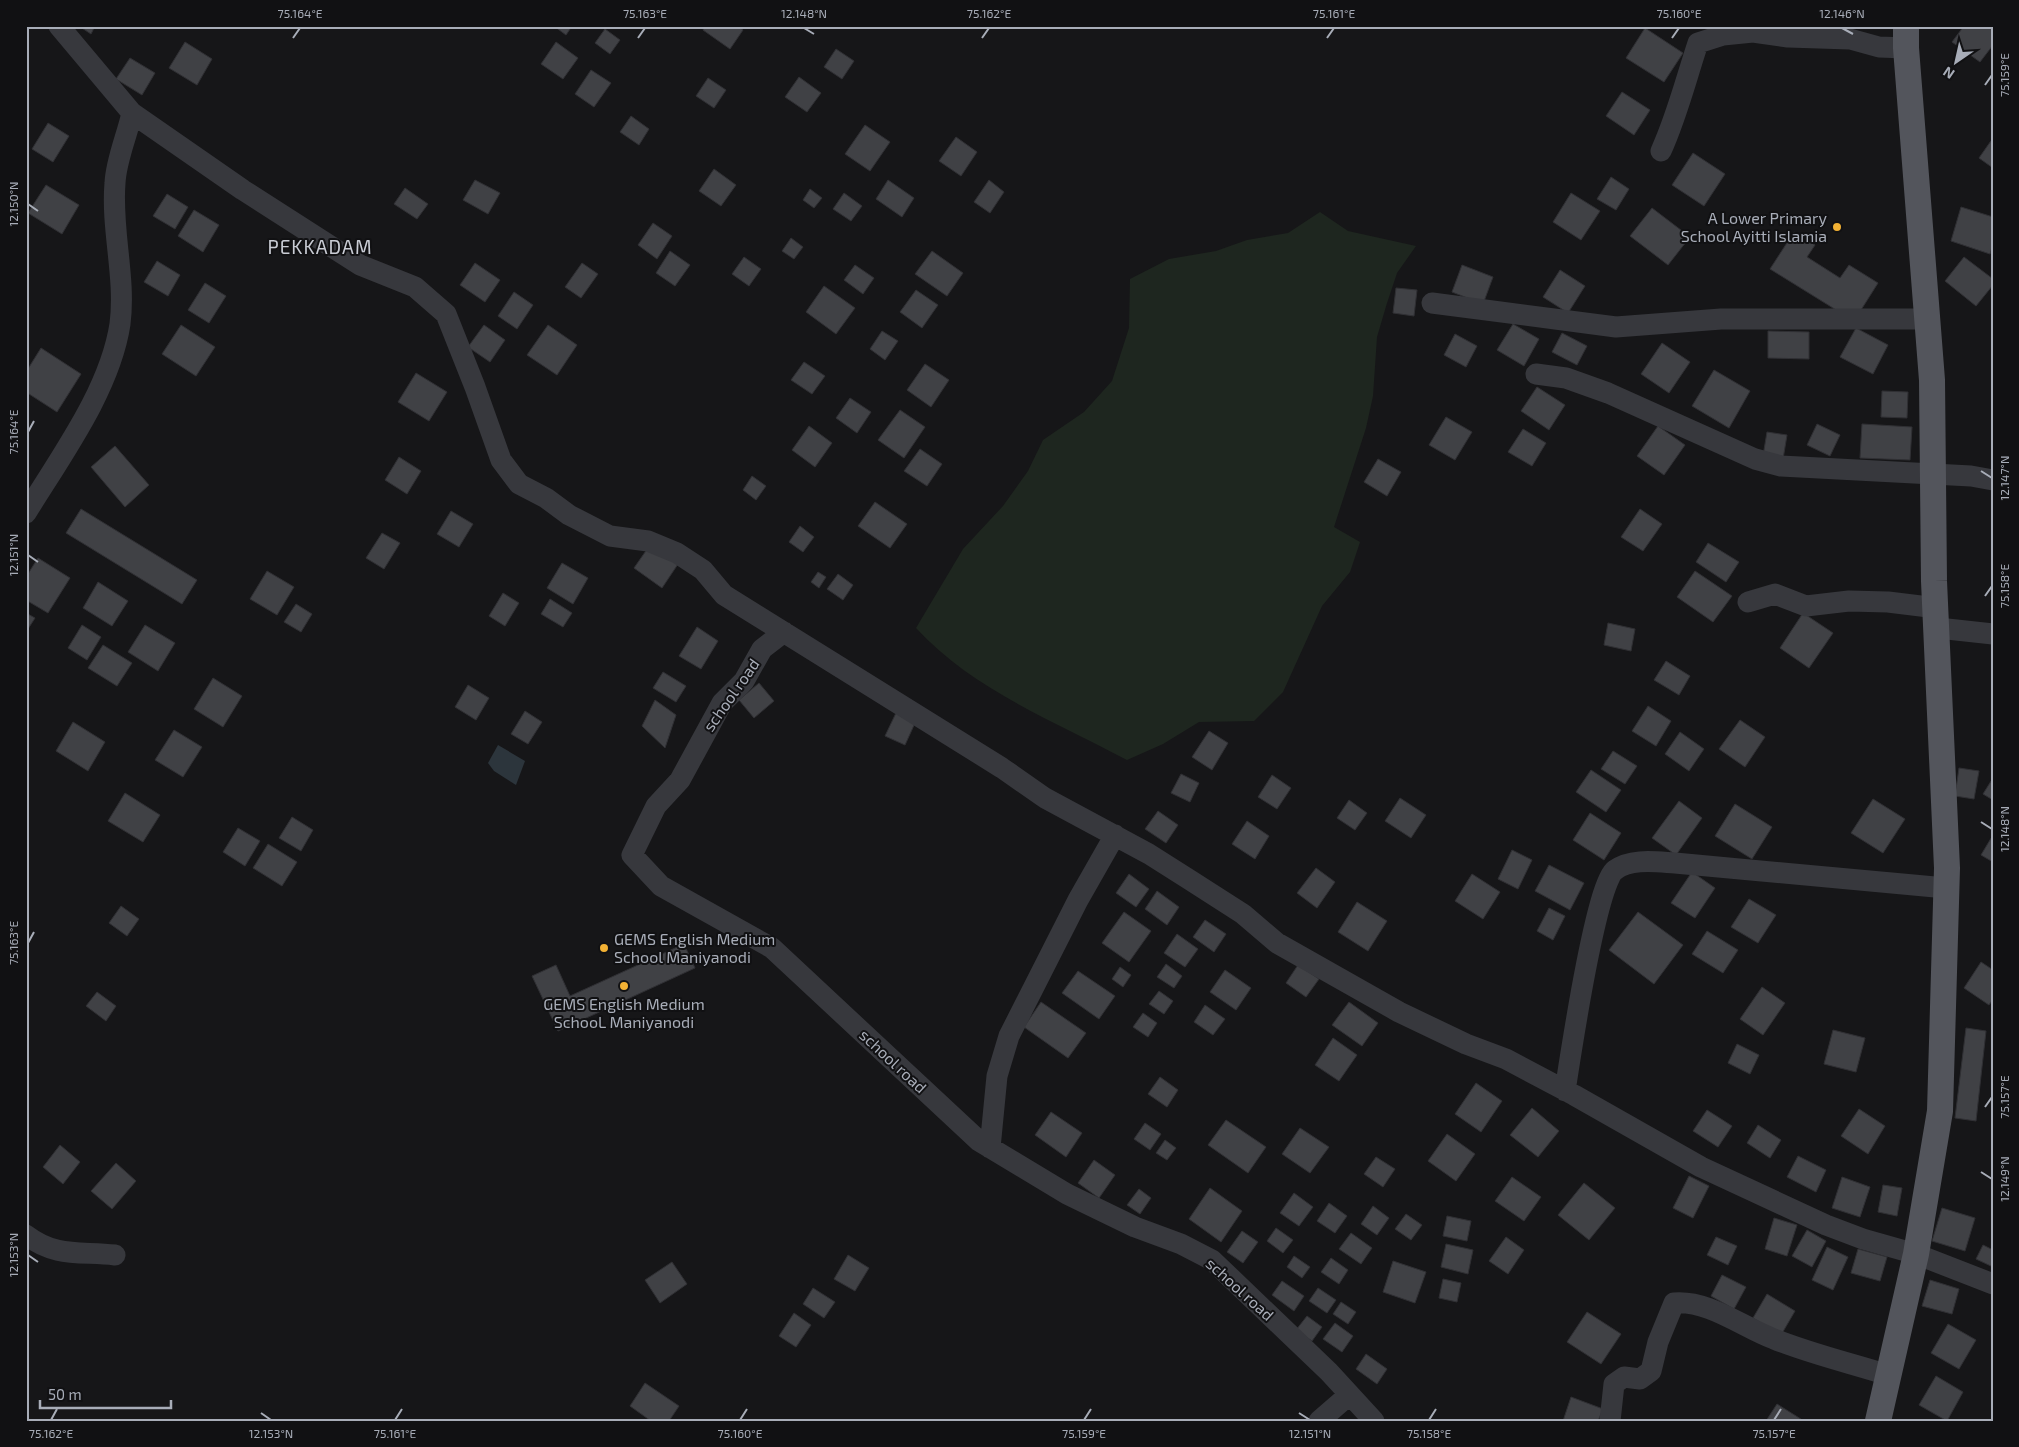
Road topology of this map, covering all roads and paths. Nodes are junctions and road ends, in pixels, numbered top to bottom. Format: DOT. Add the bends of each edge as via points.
graph roads {
  1 [pos="59,26"];
  2 [pos="1906,37"];
  3 [pos="132,113"];
  4 [pos="1661,150"];
  5 [pos="1432,303"];
  6 [pos="1927,319"];
  7 [pos="1536,374"];
  8 [pos="1934,475"];
  9 [pos="1993,480"];
  10 [pos="26,513"];
  11 [pos="1748,602"];
  12 [pos="1937,618"];
  13 [pos="784,632"];
  14 [pos="1993,634"];
  15 [pos="1114,835"];
  16 [pos="1946,888"];
  17 [pos="1565,1091"];
  18 [pos="990,1148"];
  19 [pos="26,1235"];
  20 [pos="1916,1254"];
  21 [pos="115,1255"];
  22 [pos="1993,1284"];
  23 [pos="1888,1375"];
  24 [pos="1349,1395"];
  25 [pos="1319,1421"];
  26 [pos="1374,1421"];
  27 [pos="1610,1421"];
  28 [pos="1878,1421"];
  1 -- 3 [label="street"];
  2 -- 4 [label="street" via="1880,47 1850,39 1753,32 1723,35 1698,43 1675,122"];
  2 -- 6 [label="main road"];
  3 -- 10 [label="street" via="114,183 122,298 112,361 78,428"];
  3 -- 13 [label="street" via="360,265 415,287 446,314 501,460 519,484 610,536 648,541 677,553 703,570 724,595"];
  5 -- 6 [label="street" via="1616,326 1721,319"];
  6 -- 8 [label="main road"];
  7 -- 8 [label="street" via="1566,378 1608,393 1755,459 1781,466"];
  8 -- 9 [label="street"];
  8 -- 12 [label="main road"];
  11 -- 12 [label="street" via="1775,594 1806,606 1849,601 1888,602"];
  12 -- 14 [label="street"];
  12 -- 16 [label="main road"];
  13 -- 15 [label="street" via="1045,798"];
  13 -- 18 [label="street, school road" via="762,649 744,682 722,702 680,780 656,806 632,855 661,886 772,948 972,1135"];
  15 -- 17 [label="street" via="1243,914 1277,943 1399,1012 1506,1059"];
  15 -- 18 [label="street" via="1009,1036 996,1076"];
  16 -- 17 [label="street" via="1675,862 1628,864 1614,870 1608,881 1583,979"];
  16 -- 20 [label="main road" via="1940,1112"];
  17 -- 20 [label="street" via="1702,1167 1826,1225"];
  18 -- 24 [label="street, school road" via="1067,1194 1212,1260"];
  19 -- 21 [label="street" via="48,1249"];
  20 -- 22 [label="street"];
  20 -- 23 [label="main road"];
  23 -- 27 [label="street" via="1774,1339 1688,1302 1674,1303 1658,1342 1651,1371 1640,1379 1624,1378 1614,1384"];
  23 -- 28 [label="main road"];
  24 -- 25 [label="street"];
  24 -- 26 [label="street, school road"];
}
